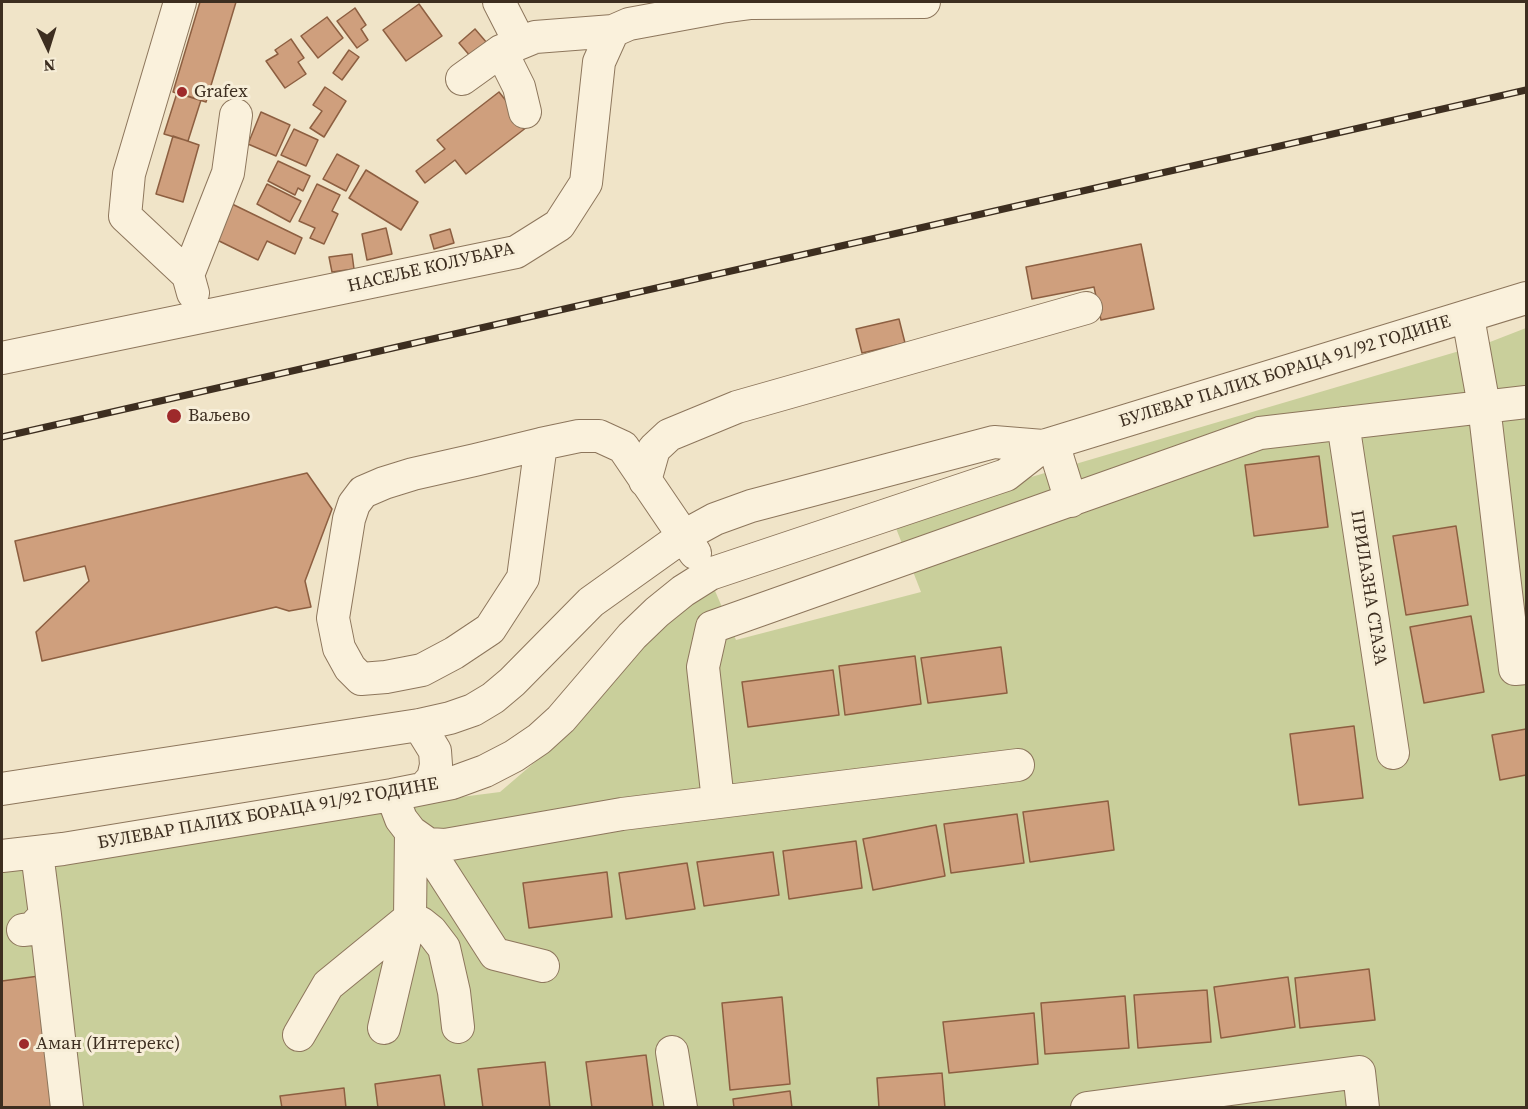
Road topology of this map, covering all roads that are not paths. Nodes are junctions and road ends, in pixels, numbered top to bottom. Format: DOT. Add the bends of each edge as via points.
graph roads {
  1 [pos="180,2"];
  2 [pos="499,2"];
  3 [pos="884,2"];
  4 [pos="924,2"];
  5 [pos="720,4"];
  6 [pos="622,19"];
  7 [pos="511,47"];
  8 [pos="462,79"];
  9 [pos="525,112"];
  10 [pos="236,115"];
  11 [pos="188,276"];
  12 [pos="1527,298"];
  13 [pos="1086,308"];
  14 [pos="1468,316"];
  15 [pos="200,317"];
  16 [pos="2,358"];
  17 [pos="1527,402"];
  18 [pos="1484,406"];
  19 [pos="1343,423"];
  20 [pos="541,444"];
  21 [pos="1048,444"];
  22 [pos="645,481"];
  23 [pos="1071,501"];
  24 [pos="682,537"];
  25 [pos="710,574"];
  26 [pos="1527,668"];
  27 [pos="419,725"];
  28 [pos="1393,753"];
  29 [pos="1018,765"];
  30 [pos="2,789"];
  31 [pos="424,789"];
  32 [pos="392,795"];
  33 [pos="718,801"];
  34 [pos="419,838"];
  35 [pos="37,852"];
  36 [pos="2,856"];
  37 [pos="410,918"];
  38 [pos="543,966"];
  39 [pos="458,1027"];
  40 [pos="384,1028"];
  41 [pos="298,1035"];
  42 [pos="672,1052"];
  43 [pos="67,1107"];
  44 [pos="681,1107"];
  45 [pos="1087,1107"];
  46 [pos="1363,1107"];
  1 -- 11 [label="street" via="129,174 125,216"];
  2 -- 7 [label="street"];
  3 -- 4 [label="street"];
  3 -- 5 [label="street"];
  5 -- 6 [label="street"];
  6 -- 7 [label="street" via="535,37"];
  6 -- 15 [label="street, НАСЕЉЕ КОЛУБАРА" via="599,62 586,183 559,225 516,252"];
  7 -- 8 [label="street"];
  7 -- 9 [label="street"];
  10 -- 11 [label="street" via="228,173"];
  11 -- 15 [label="street"];
  12 -- 14 [label="street, БУЛЕВАР ПАЛИХ БОРАЦА 91/92 ГОДИНЕ"];
  13 -- 22 [label="street" via="737,407 669,435 654,449"];
  14 -- 18 [label="street"];
  14 -- 21 [label="street, БУЛЕВАР ПАЛИХ БОРАЦА 91/92 ГОДИНЕ"];
  15 -- 16 [label="street, НАСЕЉЕ КОЛУБАРА"];
  17 -- 18 [label="street"];
  18 -- 19 [label="street"];
  18 -- 26 [label="street" via="1515,669"];
  19 -- 23 [label="street" via="1260,433"];
  19 -- 28 [label="street, ПРИЛАЗНА СТАЗА"];
  20 -- 20 [label="street" via="523,578 490,629 422,670 361,679 339,648 333,618 349,519 363,492 413,474"];
  20 -- 22 [label="street" via="599,436 623,447"];
  21 -- 23 [label="street"];
  21 -- 24 [label="street, БУЛЕВАР ПАЛИХ БОРАЦА 91/92 ГОДИНЕ" via="994,442 751,506"];
  21 -- 25 [label="street, БУЛЕВАР ПАЛИХ БОРАЦА 91/92 ГОДИНЕ" via="1006,475"];
  22 -- 24 [label="street"];
  23 -- 33 [label="street" via="712,627 703,667"];
  24 -- 25 [label="street"];
  24 -- 27 [label="street, БУЛЕВАР ПАЛИХ БОРАЦА 91/92 ГОДИНЕ" via="591,603 493,698 473,710"];
  25 -- 31 [label="street, БУЛЕВАР ПАЛИХ БОРАЦА 91/92 ГОДИНЕ" via="674,598 632,636 539,739 485,771"];
  27 -- 30 [label="street, БУЛЕВАР ПАЛИХ БОРАЦА 91/92 ГОДИНЕ"];
  27 -- 31 [label="street" via="435,751 433,778"];
  29 -- 33 [label="street"];
  31 -- 32 [label="street, БУЛЕВАР ПАЛИХ БОРАЦА 91/92 ГОДИНЕ"];
  32 -- 34 [label="street" via="401,819"];
  32 -- 35 [label="street, БУЛЕВАР ПАЛИХ БОРАЦА 91/92 ГОДИНЕ"];
  33 -- 34 [label="street" via="445,844"];
  34 -- 37 [label="street"];
  34 -- 38 [label="street" via="495,954"];
  35 -- 36 [label="street, БУЛЕВАР ПАЛИХ БОРАЦА 91/92 ГОДИНЕ"];
  35 -- 43 [label="street" via="34,923"];
  37 -- 39 [label="street" via="431,931 444,948"];
  37 -- 40 [label="street"];
  37 -- 41 [label="street" via="328,985"];
  42 -- 44 [label="street"];
  45 -- 46 [label="street" via="1359,1072"];
}
